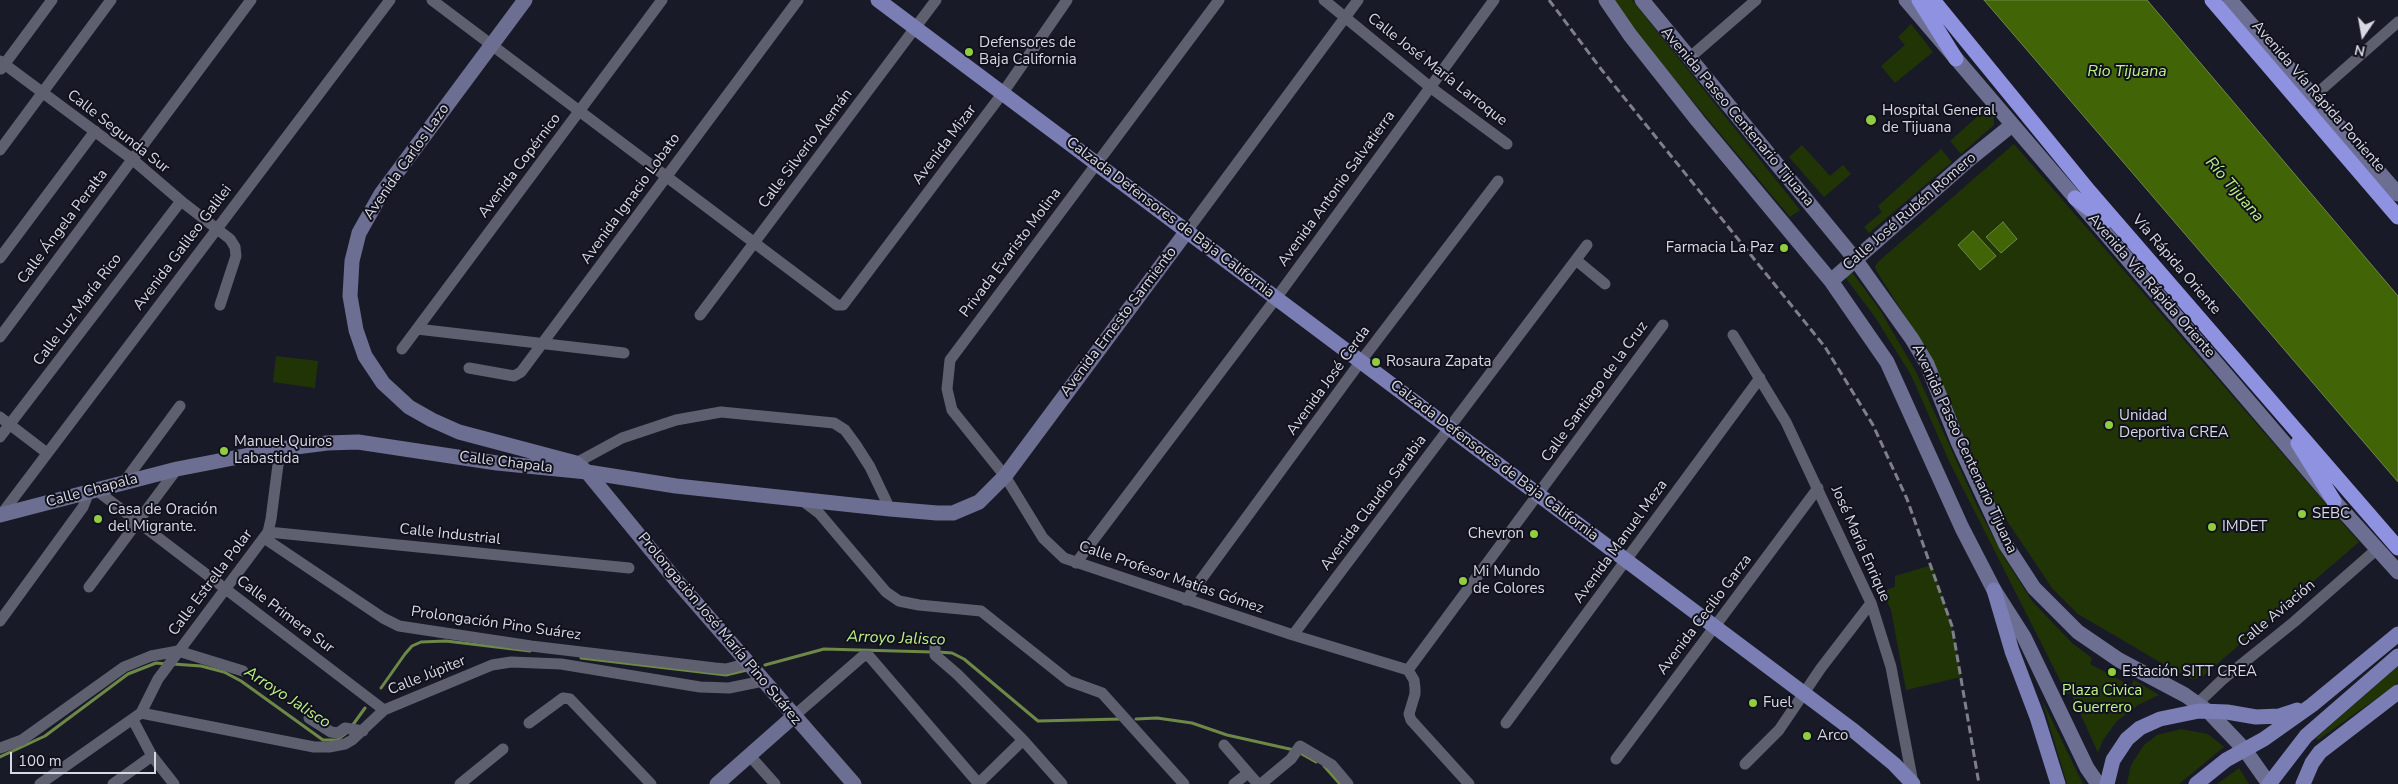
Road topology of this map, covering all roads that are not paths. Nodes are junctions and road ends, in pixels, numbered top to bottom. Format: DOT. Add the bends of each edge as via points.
graph roads {
  1 [pos="52,0"];
  2 [pos="111,0"];
  3 [pos="251,0"];
  4 [pos="390,0"];
  5 [pos="432,0"];
  6 [pos="525,0"];
  7 [pos="662,0"];
  8 [pos="798,0"];
  9 [pos="878,0"];
  10 [pos="936,0"];
  11 [pos="1067,0"];
  12 [pos="1219,0"];
  13 [pos="1324,0"];
  14 [pos="1358,0"];
  15 [pos="1494,0"];
  16 [pos="1606,0"];
  17 [pos="1642,0"];
  18 [pos="1756,0"];
  19 [pos="1906,0"];
  20 [pos="1920,0"];
  21 [pos="1933,0"];
  22 [pos="2212,0"];
  23 [pos="2230,0"];
  24 [pos="2245,0"];
  25 [pos="1346,16"];
  26 [pos="2398,22"];
  27 [pos="915,28"];
  28 [pos="2254,30"];
  29 [pos="491,44"];
  30 [pos="1688,59"];
  31 [pos="1956,59"];
  32 [pos="1,65"];
  33 [pos="1430,87"];
  34 [pos="43,92"];
  35 [pos="1002,94"];
  36 [pos="2313,97"];
  37 [pos="580,111"];
  38 [pos="2012,125"];
  39 [pos="95,131"];
  40 [pos="1507,144"];
  41 [pos="0,150"];
  42 [pos="132,159"];
  43 [pos="1096,163"];
  44 [pos="666,176"];
  45 [pos="1498,181"];
  46 [pos="2398,194"];
  47 [pos="2075,198"];
  48 [pos="181,201"];
  49 [pos="2398,217"];
  50 [pos="216,228"];
  51 [pos="1187,231"];
  52 [pos="755,243"];
  53 [pos="1587,245"];
  54 [pos="2139,249"];
  55 [pos="0,258"];
  56 [pos="1576,260"];
  57 [pos="1855,260"];
  58 [pos="1831,281"];
  59 [pos="1605,284"];
  60 [pos="1277,297"];
  61 [pos="220,306"];
  62 [pos="700,315"];
  63 [pos="1663,325"];
  64 [pos="417,329"];
  65 [pos="1733,335"];
  66 [pos="0,337"];
  67 [pos="543,344"];
  68 [pos="402,349"];
  69 [pos="624,353"];
  70 [pos="950,360"];
  71 [pos="1361,362"];
  72 [pos="469,368"];
  73 [pos="1760,378"];
  74 [pos="180,406"];
  75 [pos="2280,411"];
  76 [pos="5,421"];
  77 [pos="1450,428"];
  78 [pos="0,437"];
  79 [pos="280,449"];
  80 [pos="47,452"];
  81 [pos="582,467"];
  82 [pos="177,469"];
  83 [pos="1005,476"];
  84 [pos="124,482"];
  85 [pos="1818,488"];
  86 [pos="93,491"];
  87 [pos="1538,494"];
  88 [pos="803,501"];
  89 [pos="2334,501"];
  90 [pos="890,509"];
  91 [pos="0,515"];
  92 [pos="138,522"];
  93 [pos="266,535"];
  94 [pos="2398,548"];
  95 [pos="2377,549"];
  96 [pos="1626,560"];
  97 [pos="1076,563"];
  98 [pos="629,568"];
  99 [pos="2398,572"];
  100 [pos="89,587"];
  101 [pos="225,588"];
  102 [pos="1994,590"];
  103 [pos="1186,600"];
  104 [pos="1871,603"];
  105 [pos="0,621"];
  106 [pos="1714,627"];
  107 [pos="2398,634"];
  108 [pos="1293,636"];
  109 [pos="935,648"];
  110 [pos="177,653"];
  111 [pos="2398,656"];
  112 [pos="749,663"];
  113 [pos="1408,670"];
  114 [pos="243,671"];
  115 [pos="763,681"];
  116 [pos="2398,692"];
  117 [pos="1805,694"];
  118 [pos="2312,705"];
  119 [pos="2203,707"];
  120 [pos="384,710"];
  121 [pos="137,716"];
  122 [pos="794,716"];
  123 [pos="309,718"];
  124 [pos="530,723"];
  125 [pos="1506,723"];
  126 [pos="355,730"];
  127 [pos="1023,740"];
  128 [pos="1224,745"];
  129 [pos="0,748"];
  130 [pos="503,749"];
  131 [pos="2245,750"];
  132 [pos="152,756"];
  133 [pos="750,756"];
  134 [pos="1616,759"];
  135 [pos="1745,764"];
  136 [pos="2087,768"];
  137 [pos="1248,773"];
  138 [pos="40,784"];
  139 [pos="113,784"];
  140 [pos="174,784"];
  141 [pos="460,784"];
  142 [pos="651,784"];
  143 [pos="717,784"];
  144 [pos="775,784"];
  145 [pos="854,784"];
  146 [pos="978,784"];
  147 [pos="1062,784"];
  148 [pos="1184,784"];
  149 [pos="1234,784"];
  150 [pos="1260,784"];
  151 [pos="1348,784"];
  152 [pos="1469,784"];
  153 [pos="1913,784"];
  154 [pos="2058,784"];
  155 [pos="2089,784"];
  156 [pos="2098,784"];
  157 [pos="2107,784"];
  158 [pos="2196,784"];
  159 [pos="2269,784"];
  160 [pos="2303,784"];
  1 -- 32 [label="street"];
  2 -- 34 [label="street"];
  3 -- 42 [label="street, Calle Ángela Peralta"];
  4 -- 50 [label="street, Avenida Galileo Galilei"];
  5 -- 29 [label="street"];
  6 -- 29 [label="main road, Avenida Carlos Lazo"];
  7 -- 37 [label="street, Avenida Copérnico"];
  8 -- 44 [label="street, Avenida Ignacio Lobato"];
  9 -- 27 [label="main road, Calzada Defensores de Baja California"];
  10 -- 27 [label="street, Calle Silverio Alemán"];
  11 -- 35 [label="street, Avenida Mizar"];
  12 -- 43 [label="street, Privada Evaristo Molina"];
  13 -- 25 [label="street, Calle José María Larroque"];
  14 -- 25 [label="street, Avenida Ernesto Sarmiento"];
  15 -- 33 [label="street, Avenida Antonio Salvatierra"];
  16 -- 58 [label="main road, Avenida Paseo Centenario Tijuana" via="1692,113"];
  17 -- 30 [label="main road, Avenida Paseo Centenario Tijuana"];
  18 -- 30 [label="street"];
  19 -- 31 [label="main road, Avenida Vía Rápida Oriente"];
  20 -- 31 [label="highway"];
  21 -- 54 [label="highway, Vía Rápida Oriente"];
  22 -- 49 [label="highway, Avenida Vía Rápida Poniente"];
  23 -- 28 [label="main road, Avenida Vía Rápida Poniente"];
  24 -- 28 [label="main road"];
  25 -- 33 [label="street, Calle José María Larroque"];
  25 -- 51 [label="street, Avenida Ernesto Sarmiento"];
  26 -- 36 [label="street"];
  27 -- 35 [label="main road, Calzada Defensores de Baja California"];
  27 -- 52 [label="street, Calle Silverio Alemán"];
  28 -- 36 [label="main road, Avenida Vía Rápida Poniente"];
  29 -- 37 [label="street"];
  29 -- 81 [label="main road, Avenida Carlos Lazo" via="381,194 359,233 349,279 356,330 365,356 383,383 409,407 459,432"];
  30 -- 57 [label="main road, Avenida Paseo Centenario Tijuana"];
  31 -- 38 [label="main road, Avenida Vía Rápida Oriente"];
  32 -- 34 [label="street, Calle Segunda Sur"];
  33 -- 40 [label="street, Calle José María Larroque"];
  33 -- 60 [label="street, Avenida Antonio Salvatierra"];
  34 -- 39 [label="street, Calle Segunda Sur"];
  34 -- 41 [label="street"];
  35 -- 43 [label="main road, Calzada Defensores de Baja California"];
  35 -- 52 [label="street, Avenida Mizar" via="843,305 837,305"];
  36 -- 46 [label="main road, Avenida Vía Rápida Poniente"];
  37 -- 44 [label="street"];
  37 -- 64 [label="street, Avenida Copérnico"];
  38 -- 47 [label="main road, Avenida Vía Rápida Oriente"];
  38 -- 57 [label="main road, Calle José Rubén Romero"];
  39 -- 42 [label="street, Calle Segunda Sur"];
  39 -- 55 [label="street"];
  42 -- 48 [label="street, Calle Segunda Sur"];
  42 -- 66 [label="street, Calle Ángela Peralta"];
  43 -- 51 [label="main road, Calzada Defensores de Baja California"];
  43 -- 70 [label="street, Privada Evaristo Molina"];
  44 -- 52 [label="street"];
  44 -- 67 [label="street, Avenida Ignacio Lobato"];
  45 -- 71 [label="street, Avenida José Cerda"];
  47 -- 54 [label="highway"];
  47 -- 89 [label="main road, Avenida Vía Rápida Oriente"];
  48 -- 50 [label="street, Calle Segunda Sur"];
  48 -- 76 [label="street, Calle Luz María Rico"];
  50 -- 61 [label="street, Calle Segunda Sur" via="230,239 236,251"];
  50 -- 80 [label="street, Avenida Galileo Galilei"];
  51 -- 60 [label="main road, Calzada Defensores de Baja California"];
  51 -- 83 [label="main road, Avenida Ernesto Sarmiento"];
  52 -- 62 [label="street, Calle Silverio Alemán"];
  53 -- 56 [label="street, Avenida Claudio Sarabia"];
  54 -- 75 [label="highway, Vía Rápida Oriente"];
  56 -- 59 [label="street"];
  56 -- 77 [label="street, Avenida Claudio Sarabia"];
  57 -- 58 [label="main road, Calle José Rubén Romero"];
  57 -- 119 [label="main road, Avenida Paseo Centenario Tijuana" via="1897,315 1927,364 1958,442 2006,545 2034,588 2085,637"];
  58 -- 102 [label="main road, Avenida Paseo Centenario Tijuana" via="1887,362 1962,528"];
  60 -- 71 [label="main road, Calzada Defensores de Baja California"];
  60 -- 97 [label="street, Avenida Antonio Salvatierra"];
  63 -- 87 [label="street, Calle Santiago de la Cruz"];
  64 -- 67 [label="street"];
  64 -- 68 [label="street, Avenida Copérnico"];
  65 -- 73 [label="street, José María Enrique"];
  67 -- 69 [label="street"];
  67 -- 72 [label="street, Avenida Ignacio Lobato" via="518,375"];
  70 -- 83 [label="street, Calle Profesor Matías Gómez" via="947,389 952,410"];
  71 -- 77 [label="main road, Calzada Defensores de Baja California"];
  71 -- 103 [label="street, Avenida José Cerda"];
  73 -- 85 [label="street, José María Enrique"];
  73 -- 96 [label="street, Avenida Manuel Meza"];
  74 -- 84 [label="street"];
  75 -- 89 [label="highway"];
  75 -- 94 [label="highway, Vía Rápida Oriente"];
  76 -- 78 [label="street, Calle Luz María Rico"];
  76 -- 80 [label="street"];
  77 -- 87 [label="main road, Calzada Defensores de Baja California"];
  77 -- 108 [label="street, Avenida Claudio Sarabia"];
  79 -- 81 [label="main road, Calle Chapala" via="358,442 497,463"];
  79 -- 82 [label="main road, Calle Chapala"];
  79 -- 93 [label="street, Calle Estrella Polar"];
  80 -- 91 [label="street, Avenida Galileo Galilei"];
  81 -- 88 [label="main road, Calle Chapala" via="676,486"];
  81 -- 90 [label="street" via="622,438 676,420 721,412 834,423 845,430 856,444"];
  81 -- 112 [label="main road, Prolongaciòn José María Pino Suárez"];
  82 -- 84 [label="main road, Calle Chapala"];
  82 -- 92 [label="street"];
  83 -- 90 [label="main road, Calle Chapala" via="979,502 953,513"];
  83 -- 97 [label="street, Calle Profesor Matías Gómez" via="1043,538 1064,558"];
  84 -- 86 [label="main road, Calle Chapala"];
  85 -- 104 [label="street, José María Enrique"];
  85 -- 106 [label="street, Avenida Cecilio Garza"];
  86 -- 91 [label="main road, Calle Chapala"];
  86 -- 92 [label="street, Calle Primera Sur"];
  86 -- 105 [label="street"];
  87 -- 96 [label="main road, Calzada Defensores de Baja California"];
  87 -- 113 [label="street, Calle Santiago de la Cruz"];
  88 -- 90 [label="main road, Calle Chapala"];
  88 -- 148 [label="street" via="819,513 886,592 899,601 983,612 1069,681 1106,696"];
  89 -- 95 [label="main road, Avenida Vía Rápida Oriente"];
  92 -- 100 [label="street"];
  92 -- 101 [label="street, Calle Primera Sur"];
  93 -- 98 [label="street, Calle Industrial"];
  93 -- 101 [label="street, Calle Estrella Polar"];
  93 -- 112 [label="street, Prolongación Pino Suárez" via="384,618 408,628 715,668"];
  95 -- 99 [label="main road, Avenida Vía Rápida Oriente"];
  95 -- 119 [label="street, Calle Aviación" via="2222,680"];
  96 -- 106 [label="main road, Calzada Defensores de Baja California"];
  96 -- 125 [label="street, Avenida Manuel Meza"];
  97 -- 103 [label="street, Calle Profesor Matías Gómez"];
  101 -- 110 [label="street, Calle Estrella Polar"];
  101 -- 120 [label="street, Calle Primera Sur"];
  102 -- 136 [label="main road, Avenida Paseo Centenario Tijuana" via="2034,656"];
  102 -- 154 [label="main road"];
  103 -- 108 [label="street, Calle Profesor Matías Gómez"];
  104 -- 117 [label="street"];
  104 -- 153 [label="street, José María Enrique" via="1890,666"];
  106 -- 117 [label="main road, Calzada Defensores de Baja California"];
  106 -- 134 [label="street, Avenida Cecilio Garza"];
  107 -- 118 [label="main road"];
  108 -- 113 [label="street, Calle Profesor Matías Gómez"];
  109 -- 127 [label="street"];
  110 -- 114 [label="street"];
  110 -- 121 [label="street"];
  110 -- 129 [label="street, Calle Estrella Polar" via="151,656 124,667 45,726"];
  111 -- 159 [label="main road" via="2306,736"];
  112 -- 115 [label="main road, Prolongaciòn José María Pino Suárez"];
  113 -- 152 [label="street" via="1415,688 1408,714 1411,720"];
  115 -- 120 [label="street, Calle Júpiter" via="729,688 700,687 561,664 529,662 492,665"];
  115 -- 122 [label="main road, Prolongaciòn José María Pino Suárez"];
  116 -- 160 [label="main road" via="2320,752"];
  117 -- 135 [label="street" via="1779,730"];
  117 -- 153 [label="main road, Calzada Defensores de Baja California" via="1894,764"];
  118 -- 119 [label="main road" via="2268,717"];
  118 -- 131 [label="main road"];
  119 -- 131 [label="main road, Avenida Paseo Centenario Tijuana"];
  119 -- 157 [label="main road" via="2148,724 2132,733 2113,760"];
  120 -- 126 [label="street, Calle Júpiter"];
  121 -- 126 [label="street, Calle Júpiter" via="314,746 345,744"];
  121 -- 132 [label="street"];
  121 -- 138 [label="street"];
  122 -- 133 [label="main road"];
  122 -- 145 [label="main road, Prolongaciòn José María Pino Suárez"];
  122 -- 146 [label="street" via="866,655 869,656"];
  123 -- 126 [label="street" via="331,732"];
  124 -- 142 [label="street" via="567,698"];
  127 -- 146 [label="street"];
  127 -- 147 [label="street"];
  128 -- 137 [label="street"];
  130 -- 141 [label="street"];
  131 -- 158 [label="main road" via="2226,760"];
  131 -- 159 [label="main road, Avenida Paseo Centenario Tijuana"];
  132 -- 139 [label="street"];
  132 -- 140 [label="street"];
  133 -- 143 [label="main road"];
  133 -- 144 [label="street"];
  136 -- 155 [label="main road"];
  136 -- 156 [label="main road, Avenida Paseo Centenario Tijuana"];
  137 -- 149 [label="street"];
  137 -- 150 [label="street"];
  150 -- 151 [label="street" via="1300,746 1332,765"];
}
